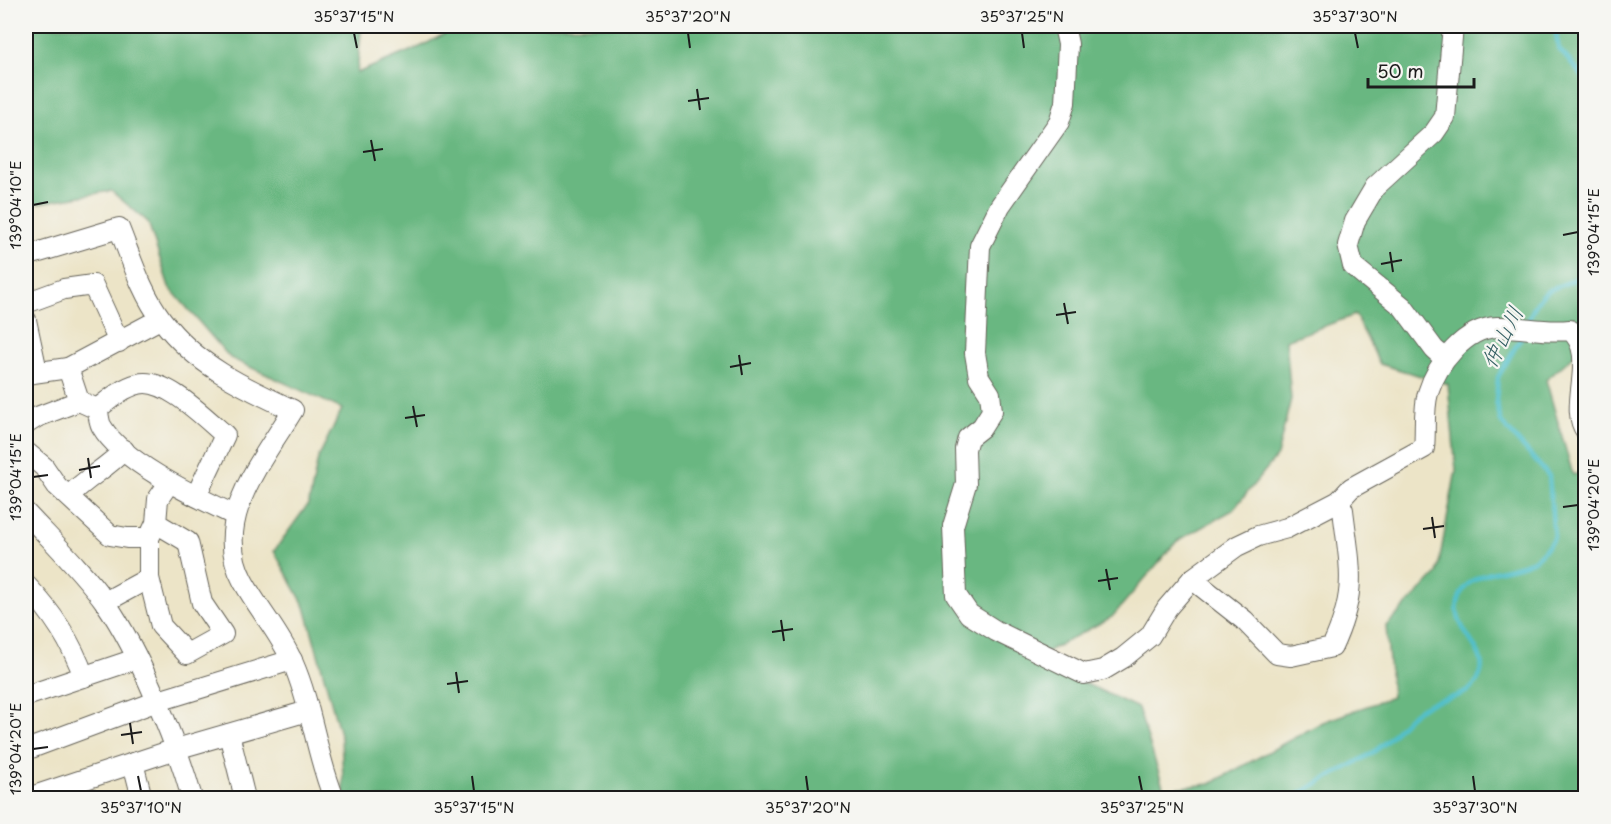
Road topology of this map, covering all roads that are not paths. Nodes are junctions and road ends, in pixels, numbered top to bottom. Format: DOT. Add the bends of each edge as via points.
graph roads {
  1 [pos="1064,26"];
  2 [pos="1453,26"];
  3 [pos="26,256"];
  4 [pos="26,303"];
  5 [pos="160,319"];
  6 [pos="26,320"];
  7 [pos="119,342"];
  8 [pos="1445,359"];
  9 [pos="68,368"];
  10 [pos="31,373"];
  11 [pos="79,400"];
  12 [pos="97,409"];
  13 [pos="26,424"];
  14 [pos="1586,430"];
  15 [pos="124,450"];
  16 [pos="26,452"];
  17 [pos="168,483"];
  18 [pos="69,496"];
  19 [pos="196,496"];
  20 [pos="1339,501"];
  21 [pos="26,513"];
  22 [pos="234,515"];
  23 [pos="152,531"];
  24 [pos="149,578"];
  25 [pos="1192,579"];
  26 [pos="28,593"];
  27 [pos="105,603"];
  28 [pos="136,659"];
  29 [pos="292,660"];
  30 [pos="84,677"];
  31 [pos="26,696"];
  32 [pos="155,702"];
  33 [pos="308,711"];
  34 [pos="229,734"];
  35 [pos="176,749"];
  36 [pos="26,750"];
  37 [pos="133,763"];
  38 [pos="64,793"];
  39 [pos="28,798"];
  40 [pos="142,798"];
  41 [pos="192,798"];
  42 [pos="245,798"];
  43 [pos="334,798"];
  1 -- 25 [label="street" via="1068,44 1066,92 1059,122 1000,206 980,246 975,353 992,411 982,427 968,438 965,449 966,484 953,526 956,595 969,614 996,632 1084,674 1103,670 1150,636"];
  2 -- 8 [label="street" via="1445,117 1434,133 1375,188 1355,221 1348,245 1353,266 1403,307"];
  3 -- 5 [label="street" via="119,228"];
  4 -- 7 [label="street" via="63,289 93,285"];
  5 -- 7 [label="street"];
  5 -- 22 [label="street" via="190,352 222,376 293,410"];
  6 -- 10 [label="street"];
  7 -- 9 [label="street"];
  8 -- 14 [label="street" via="1477,330 1570,330 1579,337 1582,350 1580,416"];
  8 -- 20 [label="street" via="1427,396 1424,448 1352,488"];
  9 -- 10 [label="street"];
  9 -- 11 [label="street"];
  11 -- 12 [label="street"];
  11 -- 13 [label="street"];
  12 -- 15 [label="street" via="102,427"];
  12 -- 19 [label="street" via="138,384 155,382 225,435"];
  15 -- 17 [label="street"];
  15 -- 18 [label="street"];
  16 -- 18 [label="street"];
  17 -- 19 [label="street"];
  17 -- 23 [label="street" via="158,498"];
  18 -- 23 [label="street" via="110,535 127,538"];
  19 -- 22 [label="street"];
  20 -- 25 [label="street" via="1287,528 1237,546"];
  20 -- 25 [label="street" via="1352,583 1345,618 1332,647 1291,656 1277,654 1244,620"];
  21 -- 27 [label="street"];
  22 -- 29 [label="street" via="231,549 242,579"];
  23 -- 24 [label="street"];
  23 -- 24 [label="street" via="188,542 202,603 224,634 187,654 161,626"];
  24 -- 27 [label="street"];
  26 -- 30 [label="street" via="76,655"];
  27 -- 28 [label="street"];
  28 -- 30 [label="street"];
  28 -- 32 [label="street"];
  29 -- 32 [label="street"];
  29 -- 33 [label="street"];
  30 -- 31 [label="street"];
  32 -- 35 [label="street"];
  32 -- 36 [label="street"];
  33 -- 34 [label="street"];
  33 -- 43 [label="street"];
  34 -- 35 [label="street"];
  34 -- 42 [label="street"];
  35 -- 37 [label="street"];
  35 -- 41 [label="street"];
  37 -- 38 [label="street"];
  37 -- 40 [label="street"];
  38 -- 39 [label="street"];
}
